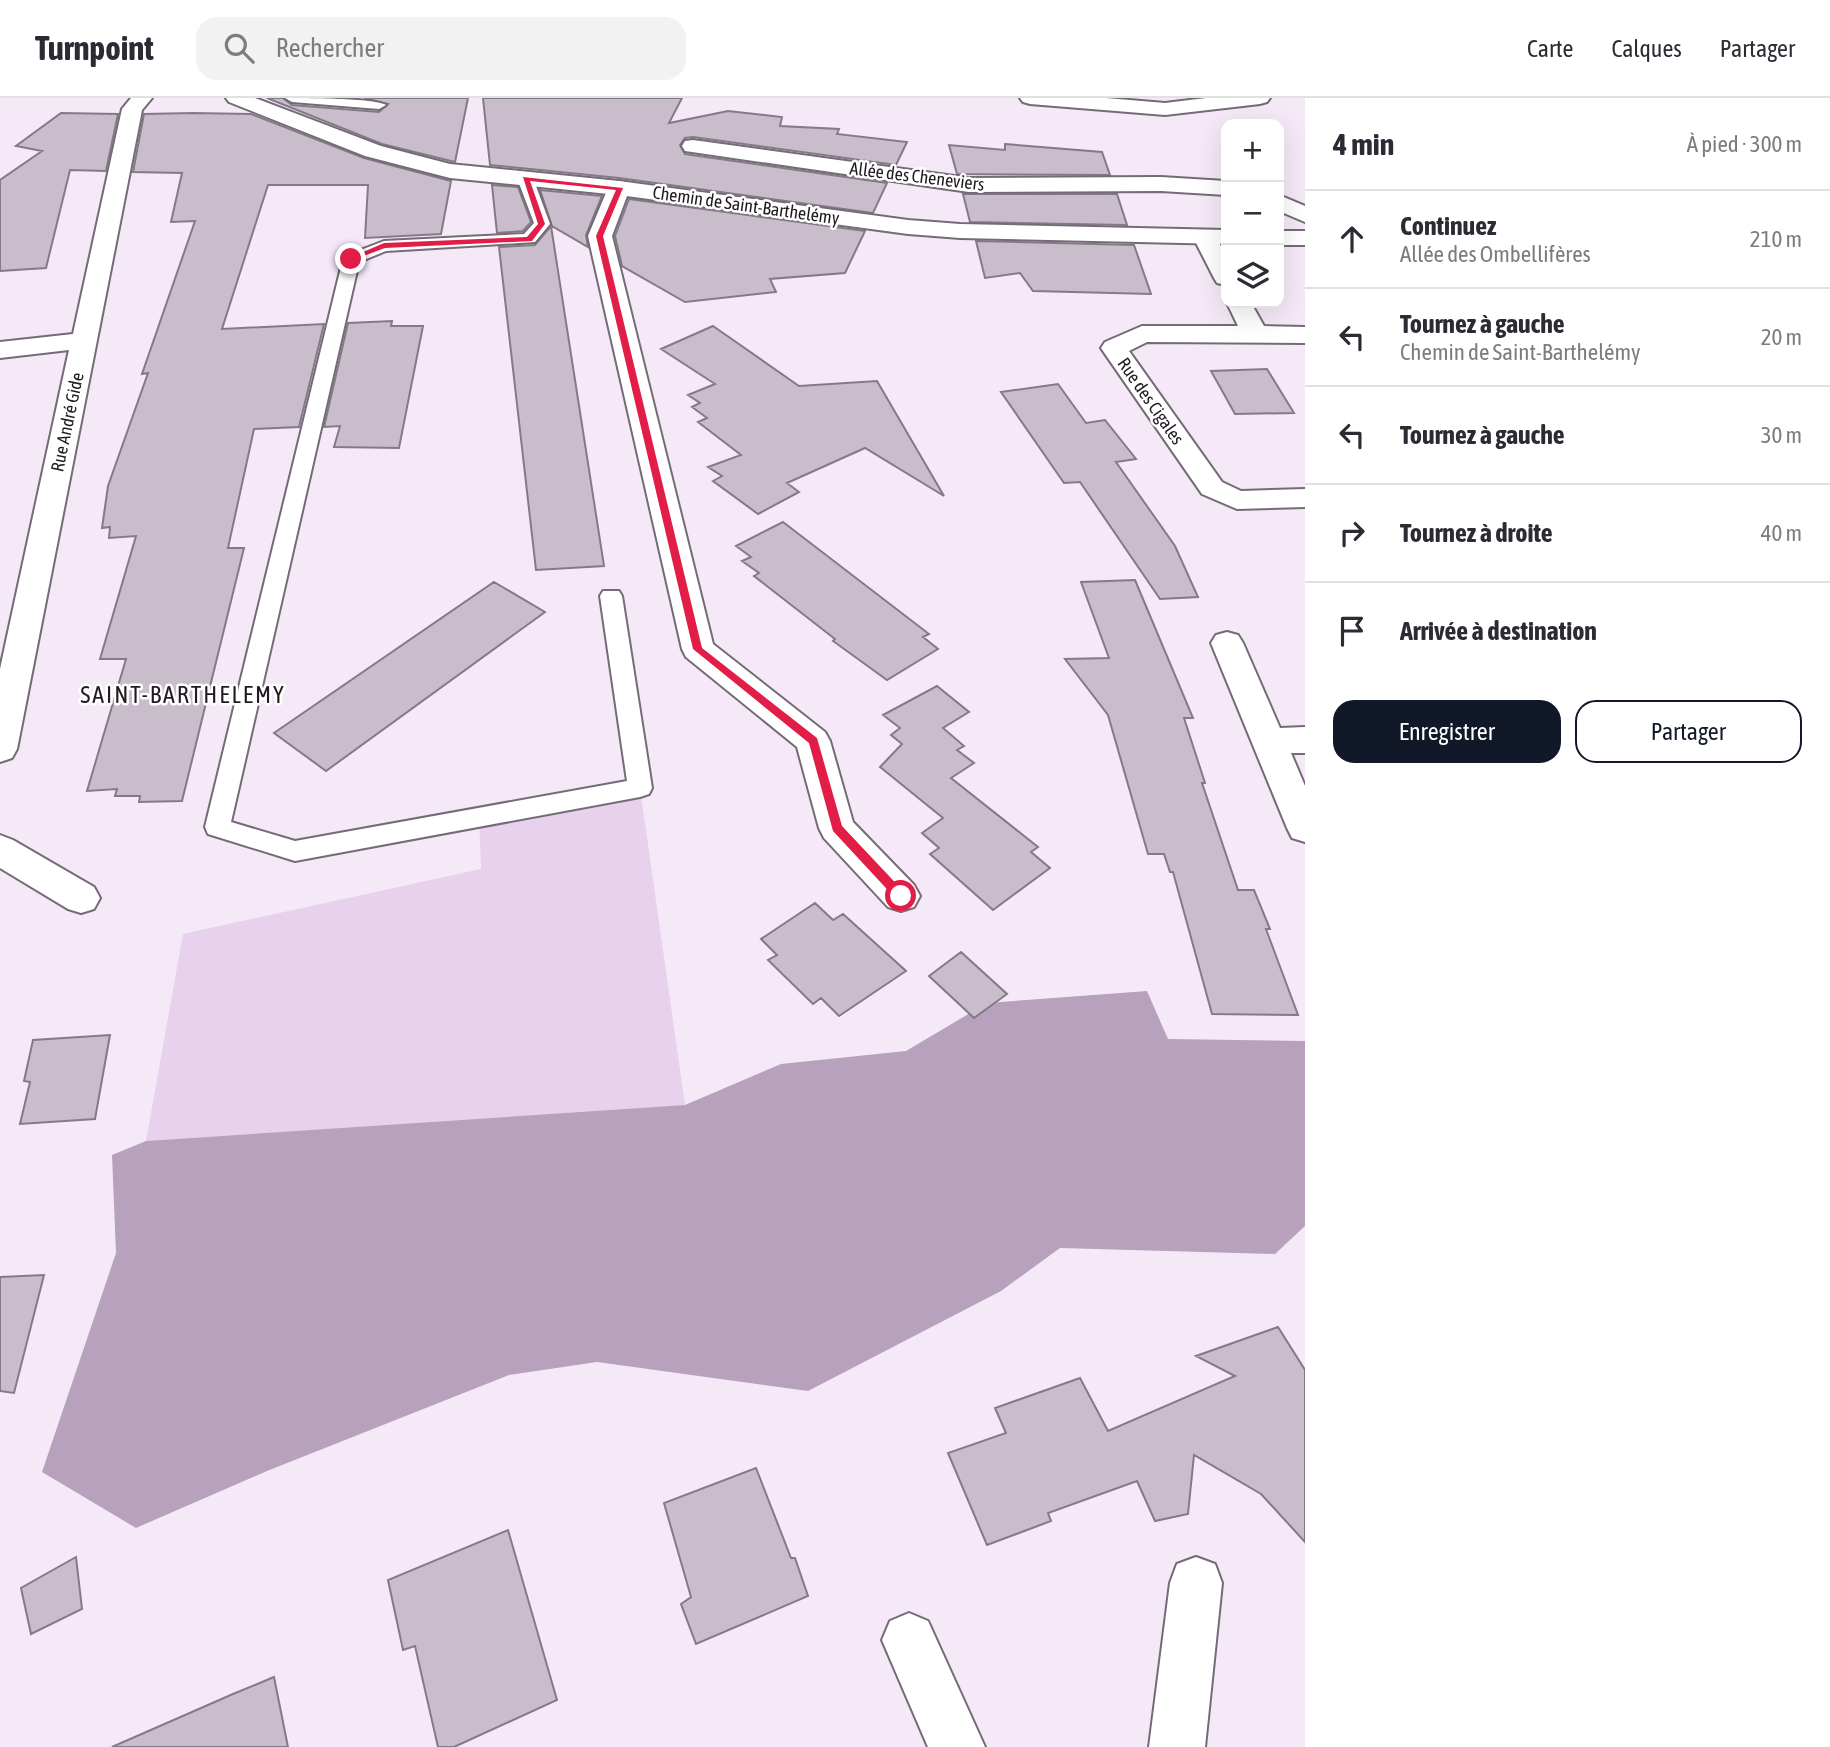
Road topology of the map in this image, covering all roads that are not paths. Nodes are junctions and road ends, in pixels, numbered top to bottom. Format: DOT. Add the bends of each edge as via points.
graph roads {
  1 [pos="142,98"];
  2 [pos="236,98"];
  3 [pos="285,98"];
  4 [pos="292,98"];
  5 [pos="1030,98"];
  6 [pos="1260,98"];
  7 [pos="379,104"];
  8 [pos="261,108"];
  9 [pos="693,146"];
  10 [pos="525,178"];
  11 [pos="620,188"];
  12 [pos="1221,188"];
  13 [pos="1284,204"];
  14 [pos="1305,215"];
  15 [pos="1215,237"];
  16 [pos="1284,238"];
  17 [pos="1305,238"];
  18 [pos="1221,259"];
  19 [pos="1242,308"];
  20 [pos="1255,334"];
  21 [pos="1305,335"];
  22 [pos="84,341"];
  23 [pos="0,351"];
  24 [pos="1305,498"];
  25 [pos="611,596"];
  26 [pos="1227,643"];
  27 [pos="1305,740"];
  28 [pos="1268,741"];
  29 [pos="0,749"];
  30 [pos="1305,828"];
  31 [pos="0,850"];
  32 [pos="901,896"];
  33 [pos="81,898"];
  34 [pos="1196,1583"];
  35 [pos="909,1640"];
  36 [pos="957,1747"];
  37 [pos="1177,1747"];
  1 -- 22 [label="street, Rue André Gide" via="132,109"];
  2 -- 8 [label="street, Chemin de Saint-Barthelémy"];
  3 -- 8 [label="lane"];
  4 -- 7 [label="lane"];
  5 -- 6 [label="street" via="1165,109"];
  8 -- 10 [label="street, Chemin de Saint-Barthelémy" via="409,162"];
  9 -- 12 [label="street, Allée des Cheneviers" via="969,185"];
  10 -- 11 [label="street, Chemin de Saint-Barthelémy"];
  10 -- 25 [label="lane" via="542,224 529,239 384,246 351,259 217,827 295,851 640,788"];
  11 -- 15 [label="street, Chemin de Saint-Barthelémy" via="947,230"];
  11 -- 32 [label="street" via="600,236 698,649 813,741 837,828"];
  13 -- 14 [label="street"];
  15 -- 18 [label="street"];
  16 -- 17 [label="street"];
  19 -- 20 [label="street"];
  20 -- 21 [label="street"];
  20 -- 24 [label="street, Rue des Cigales" via="1142,334 1114,348 1212,488 1237,500"];
  22 -- 23 [label="street"];
  22 -- 29 [label="street, Rue André Gide"];
  26 -- 28 [label="street"];
  27 -- 28 [label="street"];
  28 -- 30 [label="street"];
  31 -- 33 [label="street"];
  34 -- 37 [label="street"];
  35 -- 36 [label="street"];
}
